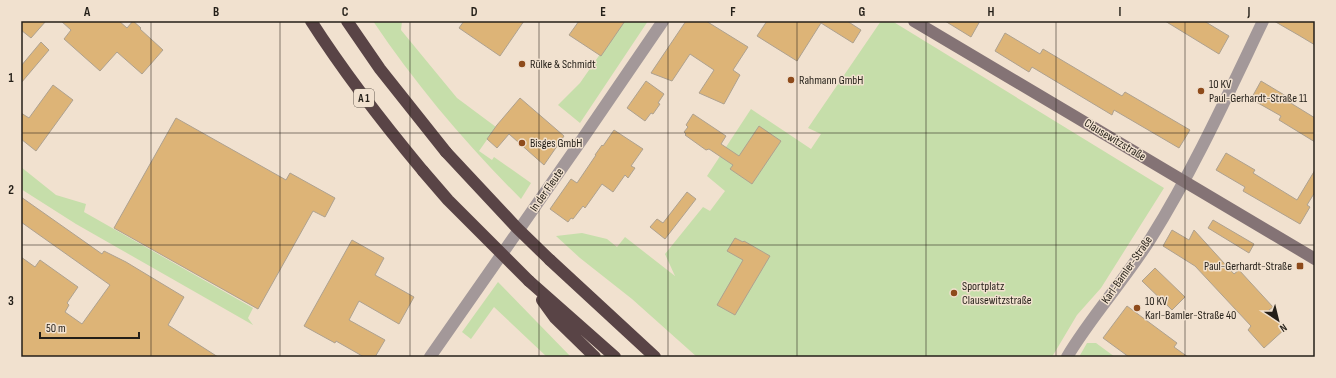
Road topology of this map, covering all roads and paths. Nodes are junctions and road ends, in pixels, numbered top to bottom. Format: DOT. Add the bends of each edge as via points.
graph roads {
  1 [pos="311,21"];
  2 [pos="347,21"];
  3 [pos="663,21"];
  4 [pos="914,21"];
  5 [pos="1263,21"];
  6 [pos="1184,181"];
  7 [pos="1315,259"];
  8 [pos="529,281"];
  9 [pos="430,357"];
  10 [pos="595,357"];
  11 [pos="615,357"];
  12 [pos="655,357"];
  13 [pos="1067,357"];
  1 -- 8 [label="highway, A 1, bridge" via="354,84 423,171 448,200"];
  2 -- 12 [label="highway, A 1, bridge" via="384,75 446,152 550,260"];
  3 -- 9 [label="street, In der Fleute"];
  4 -- 6 [label="street, Clausewitzstraße"];
  5 -- 6 [label="street"];
  6 -- 7 [label="street, Clausewitzstraße"];
  6 -- 13 [label="street, Karl-Bamler-Straße" via="1150,239 1081,333"];
  8 -- 10 [label="highway" via="555,318"];
  8 -- 11 [label="highway, A 1"];
}
